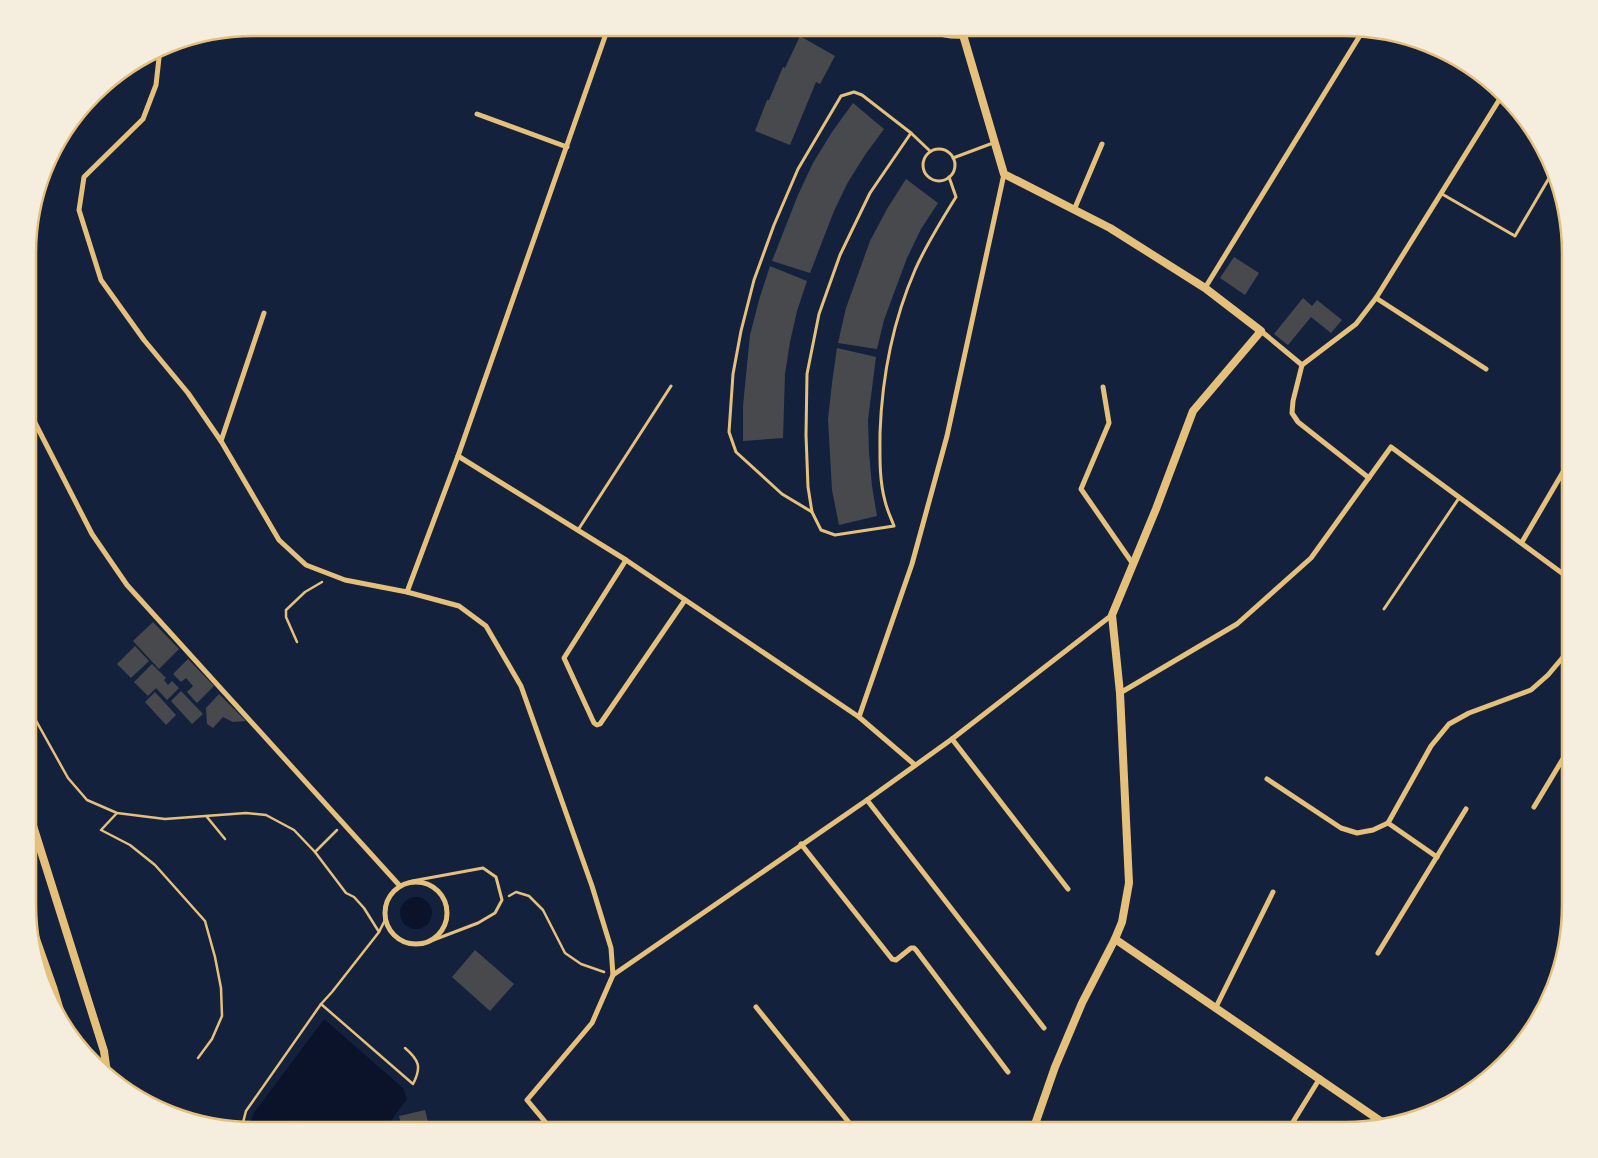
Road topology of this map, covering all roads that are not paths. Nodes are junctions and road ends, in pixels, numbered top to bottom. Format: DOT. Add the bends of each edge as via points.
graph roads {
  1 [pos="605,36"];
  2 [pos="945,36"];
  3 [pos="964,36"];
  4 [pos="1359,37"];
  5 [pos="159,58"];
  6 [pos="1499,101"];
  7 [pos="476,114"];
  8 [pos="911,133"];
  9 [pos="994,142"];
  10 [pos="1102,144"];
  11 [pos="567,147"];
  12 [pos="930,151"];
  13 [pos="953,158"];
  14 [pos="1004,174"];
  15 [pos="949,177"];
  16 [pos="1548,179"];
  17 [pos="1442,194"];
  18 [pos="1074,210"];
  19 [pos="1205,288"];
  20 [pos="1376,298"];
  21 [pos="264,313"];
  22 [pos="1261,331"];
  23 [pos="1302,365"];
  24 [pos="1486,369"];
  25 [pos="671,386"];
  26 [pos="1103,386"];
  27 [pos="36,426"];
  28 [pos="221,441"];
  29 [pos="458,456"];
  30 [pos="1562,474"];
  31 [pos="1368,478"];
  32 [pos="1459,497"];
  33 [pos="812,512"];
  34 [pos="578,530"];
  35 [pos="1522,542"];
  36 [pos="626,560"];
  37 [pos="1133,564"];
  38 [pos="1562,573"];
  39 [pos="407,592"];
  40 [pos="685,600"];
  41 [pos="1384,610"];
  42 [pos="1112,615"];
  43 [pos="1562,658"];
  44 [pos="1120,693"];
  45 [pos="859,717"];
  46 [pos="952,739"];
  47 [pos="1562,760"];
  48 [pos="915,765"];
  49 [pos="1268,778"];
  50 [pos="867,800"];
  51 [pos="1534,806"];
  52 [pos="1466,809"];
  53 [pos="1388,823"];
  54 [pos="36,835"];
  55 [pos="801,844"];
  56 [pos="1437,856"];
  57 [pos="412,881"];
  58 [pos="400,886"];
  59 [pos="1068,889"];
  60 [pos="1273,892"];
  61 [pos="1115,939"];
  62 [pos="423,944"];
  63 [pos="1378,954"];
  64 [pos="613,975"];
  65 [pos="756,1006"];
  66 [pos="1216,1007"];
  67 [pos="1044,1028"];
  68 [pos="103,1061"];
  69 [pos="1008,1072"];
  70 [pos="1320,1078"];
  71 [pos="1378,1119"];
  72 [pos="545,1122"];
  73 [pos="849,1122"];
  74 [pos="1036,1122"];
  75 [pos="1293,1122"];
  1 -- 11 [label="street"];
  2 -- 3 [label="street"];
  3 -- 9 [label="street"];
  4 -- 19 [label="street"];
  5 -- 28 [label="street" via="156,85 143,119 84,177 79,210 101,280"];
  6 -- 17 [label="street"];
  7 -- 11 [label="street"];
  8 -- 12 [label="lane"];
  8 -- 33 [label="lane" via="870,193 840,255 819,314 807,374 806,444"];
  8 -- 33 [label="lane" via="862,95 854,92 841,96 798,169 754,280 733,374 729,432 736,452 782,494"];
  9 -- 13 [label="lane"];
  9 -- 14 [label="street"];
  10 -- 18 [label="street"];
  11 -- 29 [label="street"];
  12 -- 13 [label="lane" via="941,149"];
  12 -- 15 [label="lane" via="922,164 926,174 940,181"];
  13 -- 15 [label="lane" via="954,168"];
  14 -- 18 [label="street"];
  14 -- 45 [label="street" via="947,436 912,564"];
  15 -- 33 [label="lane" via="956,197 915,269 899,310 881,401 880,475 894,526 835,535 821,530"];
  16 -- 17 [label="lane" via="1515,236"];
  17 -- 20 [label="street"];
  18 -- 19 [label="street" via="1110,228"];
  19 -- 22 [label="street"];
  20 -- 23 [label="street" via="1356,324"];
  20 -- 24 [label="street"];
  21 -- 28 [label="street"];
  22 -- 23 [label="street"];
  22 -- 37 [label="street" via="1193,411"];
  23 -- 31 [label="street" via="1292,413 1298,422"];
  25 -- 34 [label="lane"];
  26 -- 37 [label="street" via="1109,423 1081,488"];
  27 -- 58 [label="street" via="92,534 126,586"];
  28 -- 39 [label="street" via="279,540 306,565 345,580"];
  29 -- 34 [label="street"];
  29 -- 39 [label="street"];
  30 -- 35 [label="street"];
  31 -- 32 [label="street" via="1391,447"];
  31 -- 44 [label="street" via="1311,558 1237,624"];
  32 -- 35 [label="street"];
  32 -- 41 [label="lane"];
  34 -- 36 [label="street"];
  35 -- 38 [label="street"];
  36 -- 40 [label="street"];
  36 -- 40 [label="street" via="564,658 594,723 600,724"];
  37 -- 42 [label="street"];
  39 -- 64 [label="street" via="459,606 486,626 521,686 592,886 611,948"];
  40 -- 45 [label="street"];
  42 -- 44 [label="street"];
  42 -- 46 [label="street"];
  43 -- 53 [label="street" via="1531,690 1469,713 1449,724 1431,746"];
  44 -- 61 [label="street" via="1130,883"];
  45 -- 48 [label="street"];
  46 -- 48 [label="street"];
  46 -- 59 [label="street"];
  47 -- 51 [label="street"];
  48 -- 50 [label="street"];
  49 -- 53 [label="street" via="1341,828 1357,832 1373,830"];
  50 -- 55 [label="street"];
  50 -- 67 [label="street"];
  52 -- 56 [label="street"];
  53 -- 56 [label="street"];
  54 -- 68 [label="street" via="104,1051"];
  55 -- 64 [label="street"];
  55 -- 69 [label="street" via="892,959 896,960 911,948 916,950"];
  56 -- 63 [label="street"];
  57 -- 58 [label="street"];
  57 -- 62 [label="street" via="434,887 443,896 447,907 447,919 442,930"];
  57 -- 62 [label="lane" via="483,868 496,877 502,900 495,913 478,923"];
  58 -- 62 [label="street" via="390,895 385,907 385,920 399,940"];
  60 -- 66 [label="street"];
  61 -- 66 [label="street"];
  61 -- 74 [label="street" via="1082,1003"];
  64 -- 72 [label="street" via="592,1023 527,1100"];
  65 -- 73 [label="street"];
  66 -- 70 [label="street"];
  70 -- 71 [label="street"];
  70 -- 75 [label="street"];
}
